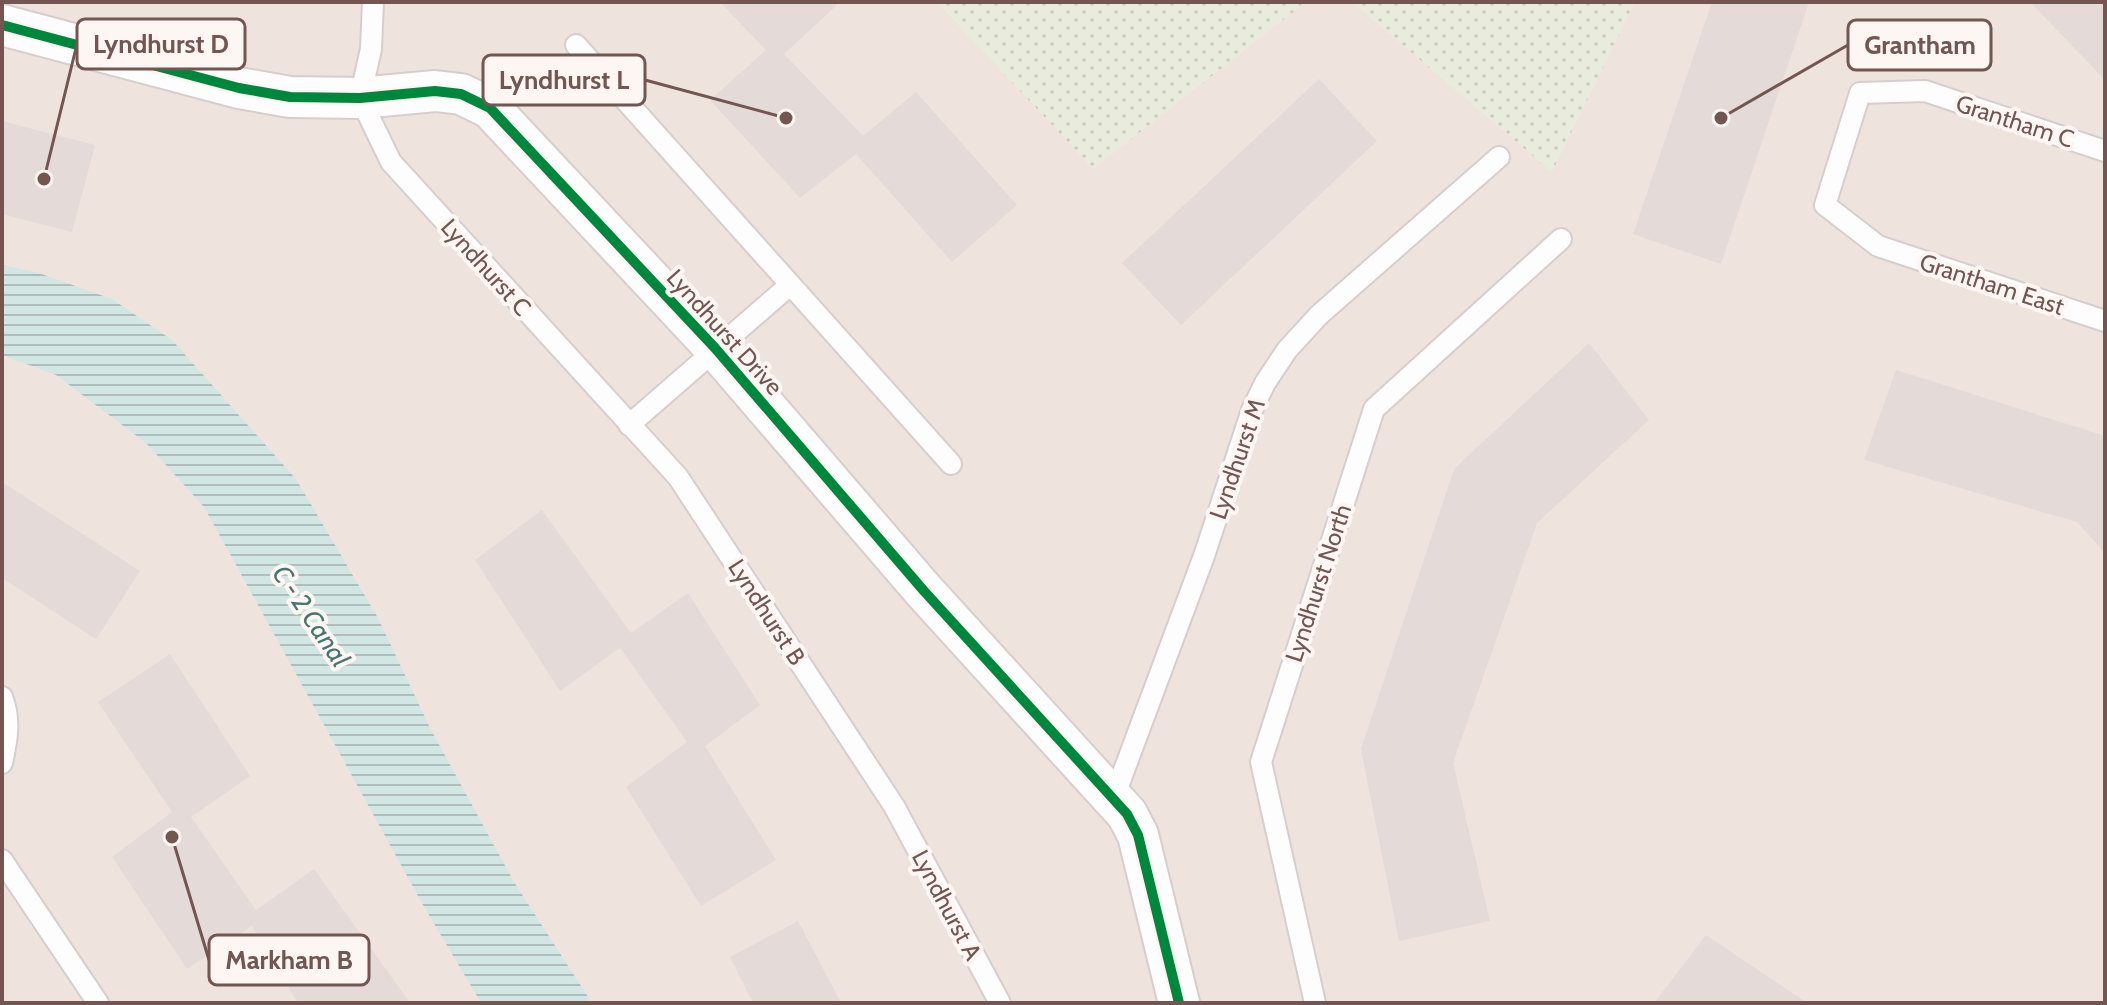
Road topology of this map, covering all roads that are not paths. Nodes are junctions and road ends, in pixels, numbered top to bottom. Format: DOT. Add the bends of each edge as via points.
graph roads {
  1 [pos="373,2"];
  2 [pos="2,25"];
  3 [pos="576,45"];
  4 [pos="1925,91"];
  5 [pos="360,98"];
  6 [pos="2105,151"];
  7 [pos="1499,157"];
  8 [pos="1561,239"];
  9 [pos="790,285"];
  10 [pos="2105,321"];
  11 [pos="715,348"];
  12 [pos="629,425"];
  13 [pos="951,464"];
  14 [pos="2,697"];
  15 [pos="2,763"];
  16 [pos="1114,797"];
  17 [pos="894,806"];
  18 [pos="2,860"];
  19 [pos="98,1003"];
  20 [pos="1000,1003"];
  21 [pos="1178,1003"];
  22 [pos="1315,1003"];
  1 -- 5 [label="lane" via="371,49"];
  2 -- 5 [label="street, Lyndhurst Drive" via="239,88 290,97"];
  3 -- 9 [label="lane"];
  4 -- 6 [label="lane, Grantham C"];
  4 -- 10 [label="lane, Grantham East" via="1860,93 1825,205 1878,246"];
  5 -- 11 [label="street, Lyndhurst Drive" via="435,91 461,94 490,108"];
  5 -- 12 [label="lane, Lyndhurst C" via="391,162"];
  7 -- 16 [label="lane, Lyndhurst M" via="1319,315 1265,383"];
  8 -- 22 [label="lane, Lyndhurst North" via="1374,409 1360,452 1261,762"];
  9 -- 11 [label="lane"];
  9 -- 13 [label="lane"];
  11 -- 12 [label="lane"];
  11 -- 16 [label="street, Lyndhurst Drive" via="924,591"];
  12 -- 17 [label="lane, Lyndhurst B" via="678,477"];
  14 -- 15 [label="lane" via="8,734"];
  16 -- 21 [label="street, Lyndhurst Drive" via="1138,835"];
  17 -- 20 [label="lane, Lyndhurst A"];
  18 -- 19 [label="lane"];
}
